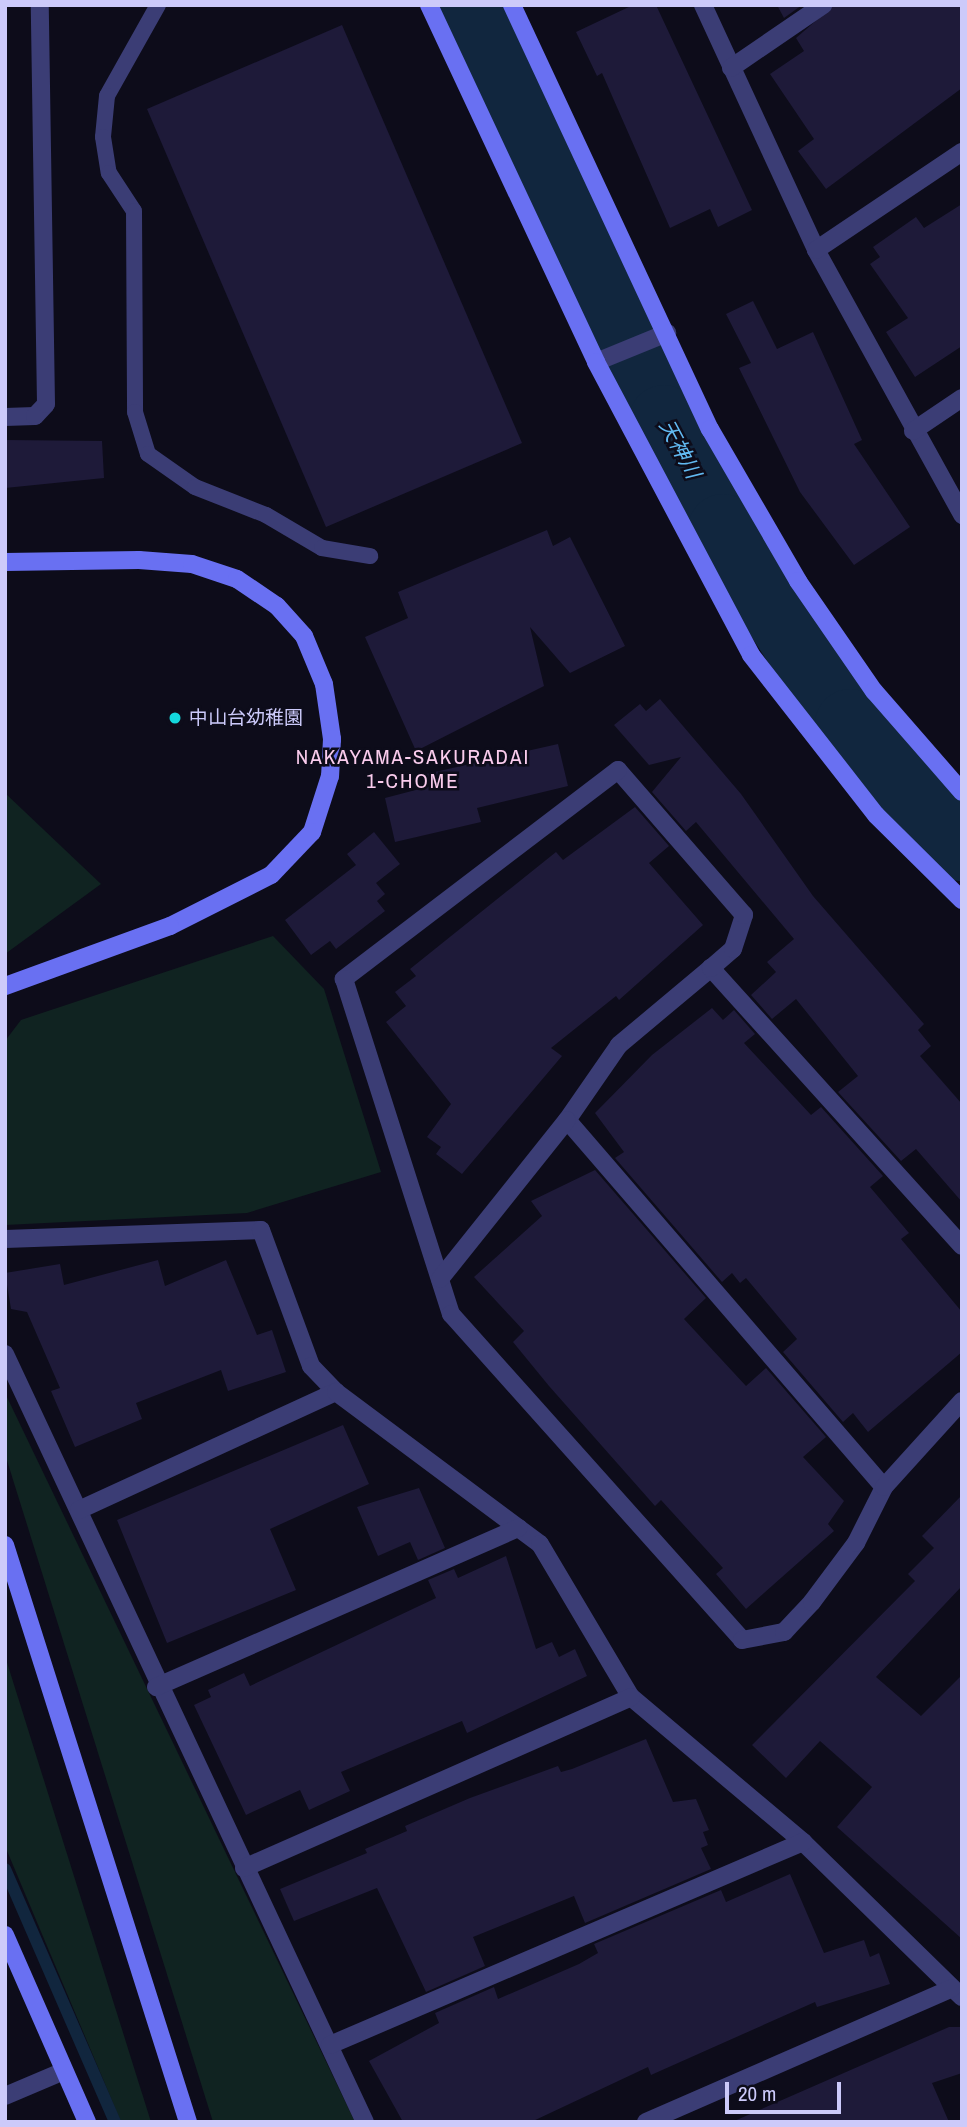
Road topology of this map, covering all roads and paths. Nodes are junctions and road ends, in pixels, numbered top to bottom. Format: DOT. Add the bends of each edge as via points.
graph roads {
  1 [pos="40,5"];
  2 [pos="158,5"];
  3 [pos="429,5"];
  4 [pos="512,5"];
  5 [pos="703,5"];
  6 [pos="823,5"];
  7 [pos="731,68"];
  8 [pos="962,152"];
  9 [pos="816,250"];
  10 [pos="667,334"];
  11 [pos="596,362"];
  12 [pos="962,398"];
  13 [pos="5,417"];
  14 [pos="913,431"];
  15 [pos="962,515"];
  16 [pos="370,556"];
  17 [pos="5,562"];
  18 [pos="962,792"];
  19 [pos="962,900"];
  20 [pos="711,968"];
  21 [pos="5,986"];
  22 [pos="566,1120"];
  23 [pos="5,1239"];
  24 [pos="960,1241"];
  25 [pos="440,1279"];
  26 [pos="5,1354"];
  27 [pos="336,1392"];
  28 [pos="962,1401"];
  29 [pos="884,1488"];
  30 [pos="79,1510"];
  31 [pos="519,1528"];
  32 [pos="5,1545"];
  33 [pos="156,1687"];
  34 [pos="631,1698"];
  35 [pos="803,1842"];
  36 [pos="244,1868"];
  37 [pos="5,1935"];
  38 [pos="957,1993"];
  39 [pos="330,2045"];
  40 [pos="64,2071"];
  41 [pos="5,2096"];
  42 [pos="87,2122"];
  43 [pos="188,2122"];
  44 [pos="365,2122"];
  45 [pos="646,2122"];
  1 -- 13 [label="street" via="46,404 35,416"];
  2 -- 16 [label="lane" via="107,96 103,137 109,173 134,211 135,412 148,454 195,487 266,516 322,548"];
  3 -- 11 [label="street"];
  4 -- 10 [label="street"];
  5 -- 7 [label="street"];
  6 -- 7 [label="street"];
  7 -- 9 [label="street"];
  8 -- 9 [label="street"];
  9 -- 14 [label="street"];
  10 -- 11 [label="street"];
  10 -- 18 [label="street" via="710,429 798,581 874,691"];
  11 -- 19 [label="street" via="751,655 876,815"];
  12 -- 14 [label="street"];
  14 -- 15 [label="street"];
  17 -- 21 [label="street" via="139,560 192,564 237,579 277,606 304,636 324,684 332,740 330,776 312,832 271,875 170,926"];
  20 -- 22 [label="street" via="619,1045"];
  20 -- 24 [label="street"];
  20 -- 25 [label="street" via="733,949 744,915 618,771 344,979"];
  22 -- 25 [label="street"];
  22 -- 29 [label="street"];
  23 -- 27 [label="street" via="261,1230 311,1366"];
  25 -- 29 [label="street" via="451,1314 742,1640 784,1632 856,1543"];
  26 -- 30 [label="street"];
  27 -- 30 [label="street"];
  27 -- 31 [label="street"];
  28 -- 29 [label="street"];
  30 -- 33 [label="street"];
  31 -- 33 [label="street"];
  31 -- 34 [label="street" via="540,1544"];
  32 -- 43 [label="street"];
  33 -- 36 [label="street"];
  34 -- 35 [label="street"];
  34 -- 36 [label="street"];
  35 -- 38 [label="street"];
  35 -- 39 [label="street"];
  36 -- 39 [label="street"];
  37 -- 40 [label="street"];
  38 -- 45 [label="street"];
  39 -- 44 [label="street"];
  40 -- 41 [label="street"];
  40 -- 42 [label="street"];
}
